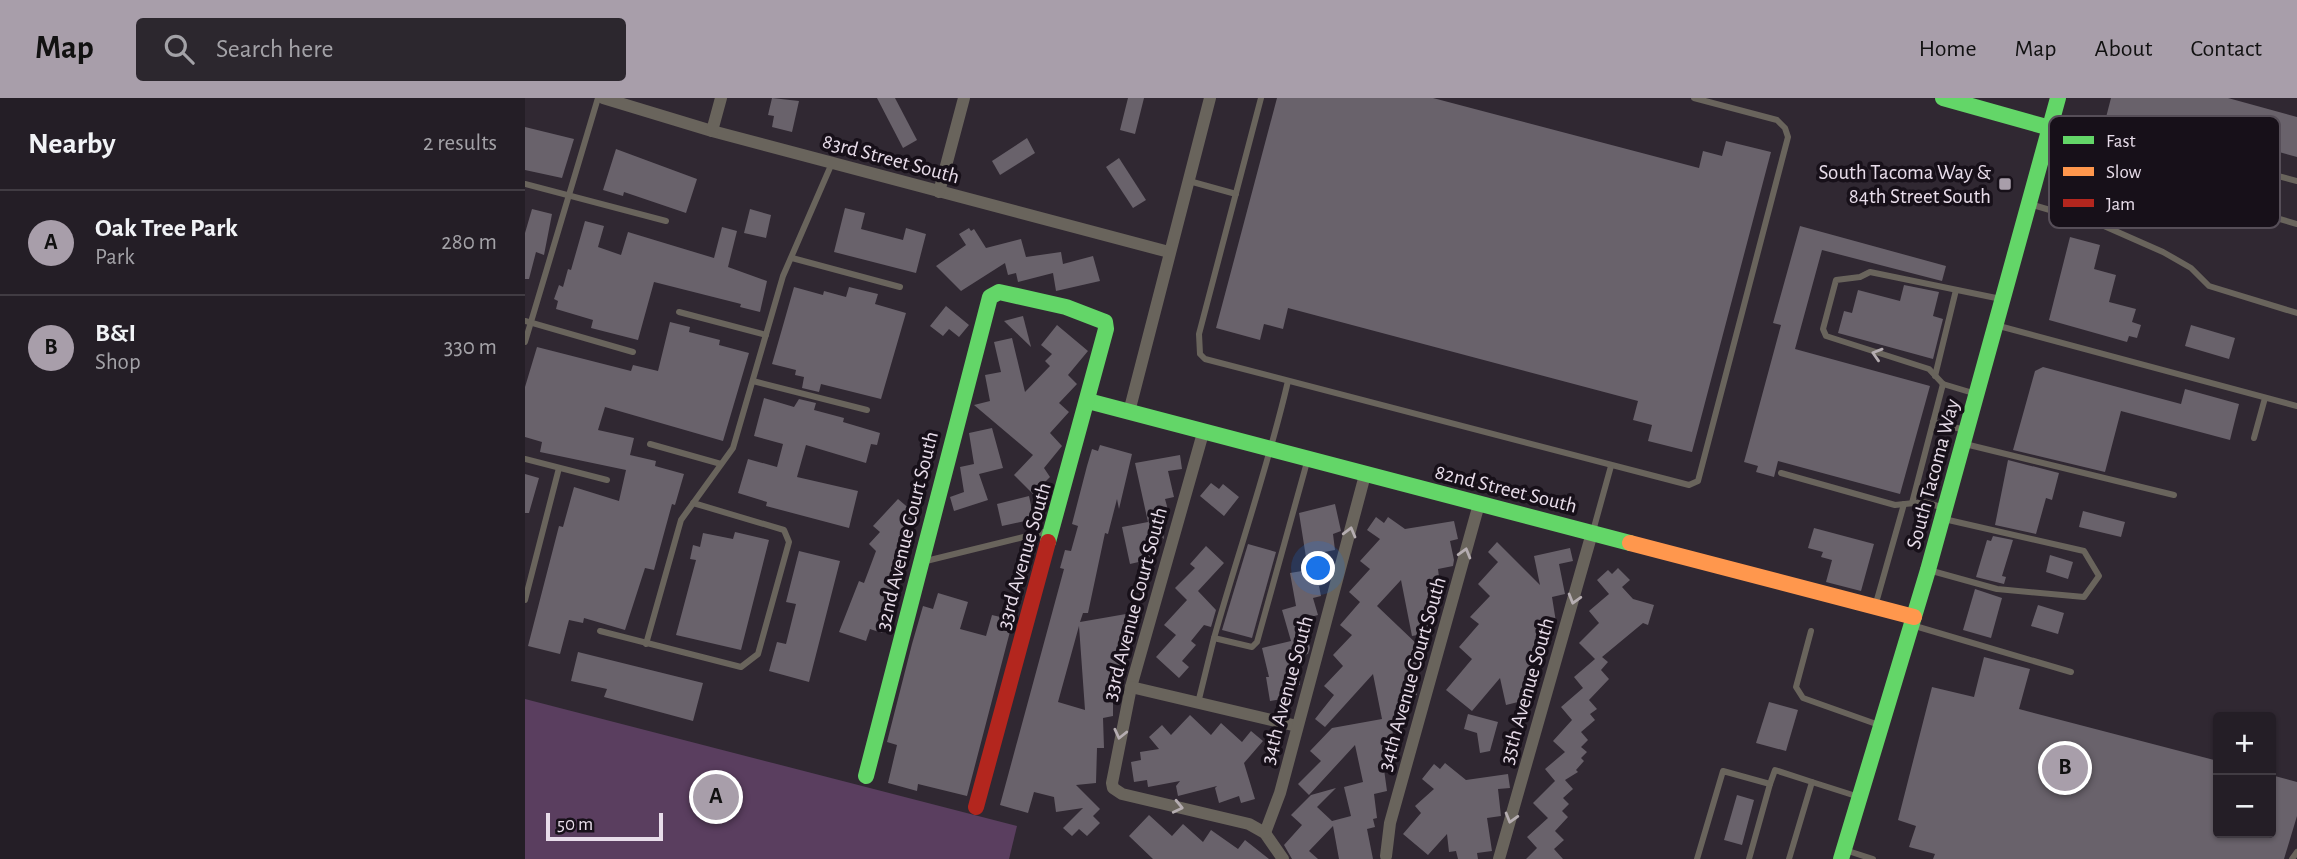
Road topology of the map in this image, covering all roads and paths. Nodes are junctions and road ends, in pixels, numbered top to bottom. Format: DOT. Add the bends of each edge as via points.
graph roads {
  1 [pos="601,98"];
  2 [pos="721,98"];
  3 [pos="964,98"];
  4 [pos="1210,98"];
  5 [pos="1261,98"];
  6 [pos="1694,98"];
  7 [pos="2058,98"];
  8 [pos="1952,99"];
  9 [pos="2053,116"];
  10 [pos="2049,128"];
  11 [pos="712,131"];
  12 [pos="2049,132"];
  13 [pos="832,163"];
  14 [pos="2280,176"];
  15 [pos="2297,180"];
  16 [pos="1189,181"];
  17 [pos="525,184"];
  18 [pos="939,192"];
  19 [pos="1235,194"];
  20 [pos="570,196"];
  21 [pos="2030,204"];
  22 [pos="2049,210"];
  23 [pos="2280,219"];
  24 [pos="666,222"];
  25 [pos="2297,224"];
  26 [pos="2108,228"];
  27 [pos="1169,252"];
  28 [pos="792,258"];
  29 [pos="900,287"];
  30 [pos="1956,290"];
  31 [pos="990,297"];
  32 [pos="2003,300"];
  33 [pos="679,312"];
  34 [pos="2297,313"];
  35 [pos="528,321"];
  36 [pos="1997,325"];
  37 [pos="766,335"];
  38 [pos="525,342"];
  39 [pos="633,352"];
  40 [pos="1935,376"];
  41 [pos="753,381"];
  42 [pos="1288,381"];
  43 [pos="1943,384"];
  44 [pos="1977,394"];
  45 [pos="2265,398"];
  46 [pos="1088,401"];
  47 [pos="2297,406"];
  48 [pos="867,410"];
  49 [pos="1129,412"];
  50 [pos="1933,422"];
  51 [pos="1203,433"];
  52 [pos="1965,437"];
  53 [pos="2254,438"];
  54 [pos="650,444"];
  55 [pos="1272,450"];
  56 [pos="525,459"];
  57 [pos="1308,460"];
  58 [pos="721,464"];
  59 [pos="1611,466"];
  60 [pos="559,468"];
  61 [pos="1781,473"];
  62 [pos="1366,475"];
  63 [pos="607,480"];
  64 [pos="2174,495"];
  65 [pos="693,503"];
  66 [pos="1912,503"];
  67 [pos="1479,504"];
  68 [pos="1904,504"];
  69 [pos="1944,513"];
  70 [pos="1054,529"];
  71 [pos="1593,533"];
  72 [pos="921,562"];
  73 [pos="1928,570"];
  74 [pos="525,600"];
  75 [pos="1875,607"];
  76 [pos="1913,621"];
  77 [pos="600,631"];
  78 [pos="1811,631"];
  79 [pos="1214,638"];
  80 [pos="646,644"];
  81 [pos="2071,672"];
  82 [pos="1131,687"];
  83 [pos="1198,703"];
  84 [pos="1297,726"];
  85 [pos="1881,726"];
  86 [pos="866,776"];
  87 [pos="1812,782"];
  88 [pos="1770,784"];
  89 [pos="1859,797"];
  90 [pos="976,807"];
  91 [pos="1265,833"];
  92 [pos="2297,852"];
  93 [pos="1842,854"];
  94 [pos="1384,858"];
  95 [pos="1283,859"];
  96 [pos="1499,859"];
  97 [pos="1697,859"];
  98 [pos="1749,859"];
  99 [pos="1789,859"];
  100 [pos="1873,859"];
  101 [pos="2292,859"];
  1 -- 11 [label="street, 83rd Street South"];
  1 -- 20 [label="lane"];
  2 -- 11 [label="street"];
  3 -- 18 [label="street"];
  4 -- 16 [label="street"];
  5 -- 19 [label="lane"];
  6 -- 59 [label="lane" via="1777,120 1785,128 1786,151 1698,481 1677,485"];
  7 -- 9 [label="street, South Tacoma Way"];
  8 -- 10 [label="street"];
  11 -- 13 [label="street, 83rd Street South"];
  12 -- 21 [label="street, South Tacoma Way"];
  13 -- 18 [label="street, 83rd Street South"];
  13 -- 28 [label="lane"];
  14 -- 15 [label="lane"];
  16 -- 19 [label="lane"];
  16 -- 27 [label="street"];
  17 -- 20 [label="lane"];
  18 -- 27 [label="street, 83rd Street South"];
  19 -- 42 [label="lane" via="1198,347 1205,359"];
  20 -- 24 [label="lane"];
  20 -- 35 [label="lane"];
  21 -- 22 [label="lane"];
  21 -- 32 [label="street, South Tacoma Way"];
  23 -- 25 [label="lane"];
  26 -- 34 [label="lane" via="2192,268 2209,286"];
  27 -- 49 [label="street"];
  28 -- 29 [label="lane"];
  28 -- 37 [label="lane"];
  30 -- 32 [label="lane"];
  30 -- 40 [label="lane"];
  40 -- 30 [label="lane, one-way" via="1929,369 1826,336 1823,329 1836,280 1870,272"];
  31 -- 46 [label="street, 33rd Avenue South" via="999,292 1105,323"];
  31 -- 72 [label="street, 32nd Avenue Court South"];
  32 -- 36 [label="street, South Tacoma Way"];
  33 -- 37 [label="lane"];
  35 -- 38 [label="lane"];
  35 -- 39 [label="lane"];
  36 -- 44 [label="street, South Tacoma Way"];
  36 -- 45 [label="lane"];
  37 -- 41 [label="lane"];
  40 -- 43 [label="lane"];
  41 -- 48 [label="lane"];
  41 -- 58 [label="lane" via="733,448"];
  42 -- 55 [label="lane"];
  42 -- 59 [label="lane"];
  43 -- 44 [label="lane"];
  43 -- 50 [label="lane"];
  44 -- 52 [label="street, South Tacoma Way"];
  45 -- 47 [label="lane"];
  45 -- 53 [label="lane"];
  46 -- 49 [label="street, 82nd Street South"];
  46 -- 70 [label="street, 33rd Avenue South"];
  49 -- 51 [label="street, 82nd Street South"];
  50 -- 52 [label="lane"];
  50 -- 66 [label="lane"];
  51 -- 55 [label="street, 82nd Street South"];
  51 -- 82 [label="street, 33rd Avenue Court South"];
  52 -- 64 [label="lane"];
  52 -- 69 [label="street, South Tacoma Way"];
  54 -- 58 [label="lane"];
  55 -- 57 [label="street, 82nd Street South"];
  55 -- 79 [label="lane"];
  56 -- 60 [label="lane"];
  57 -- 62 [label="street, 82nd Street South"];
  57 -- 79 [label="lane" via="1257,642 1252,647"];
  58 -- 65 [label="lane"];
  59 -- 71 [label="lane"];
  60 -- 63 [label="lane"];
  60 -- 74 [label="lane"];
  61 -- 68 [label="lane"];
  62 -- 67 [label="street, 82nd Street South"];
  84 -- 62 [label="street, 34th Avenue South, one-way"];
  65 -- 80 [label="lane" via="681,520"];
  65 -- 80 [label="lane" via="784,530 789,541 758,654 741,667"];
  66 -- 68 [label="lane"];
  66 -- 69 [label="lane" via="1924,502"];
  67 -- 71 [label="street, 82nd Street South"];
  94 -- 67 [label="street, 34th Avenue Court South, one-way"];
  68 -- 75 [label="lane"];
  69 -- 73 [label="street, South Tacoma Way"];
  69 -- 73 [label="lane" via="2084,551 2099,576 2084,597 1997,589"];
  70 -- 72 [label="lane"];
  70 -- 90 [label="street, 33rd Avenue South"];
  71 -- 75 [label="street, 82nd Street South"];
  71 -- 96 [label="street, 35th Avenue South, one-way"];
  72 -- 86 [label="street, 32nd Avenue Court South"];
  73 -- 76 [label="street, South Tacoma Way"];
  75 -- 76 [label="street, 82nd Street South"];
  76 -- 81 [label="lane"];
  76 -- 85 [label="street, South Tacoma Way"];
  77 -- 80 [label="lane"];
  78 -- 85 [label="lane" via="1796,687 1803,698"];
  79 -- 83 [label="lane"];
  82 -- 83 [label="street"];
  82 -- 91 [label="street, 33rd Avenue Court South, one-way" via="1112,769 1113,788 1249,824"];
  83 -- 84 [label="street"];
  84 -- 91 [label="street, 34th Avenue South"];
  85 -- 89 [label="street, South Tacoma Way"];
  87 -- 88 [label="lane" via="1775,770"];
  87 -- 89 [label="lane"];
  87 -- 99 [label="lane"];
  88 -- 97 [label="lane" via="1723,771"];
  88 -- 98 [label="lane"];
  89 -- 93 [label="street, South Tacoma Way"];
  91 -- 95 [label="street"];
  92 -- 101 [label="lane"];
  93 -- 100 [label="lane"];
}
